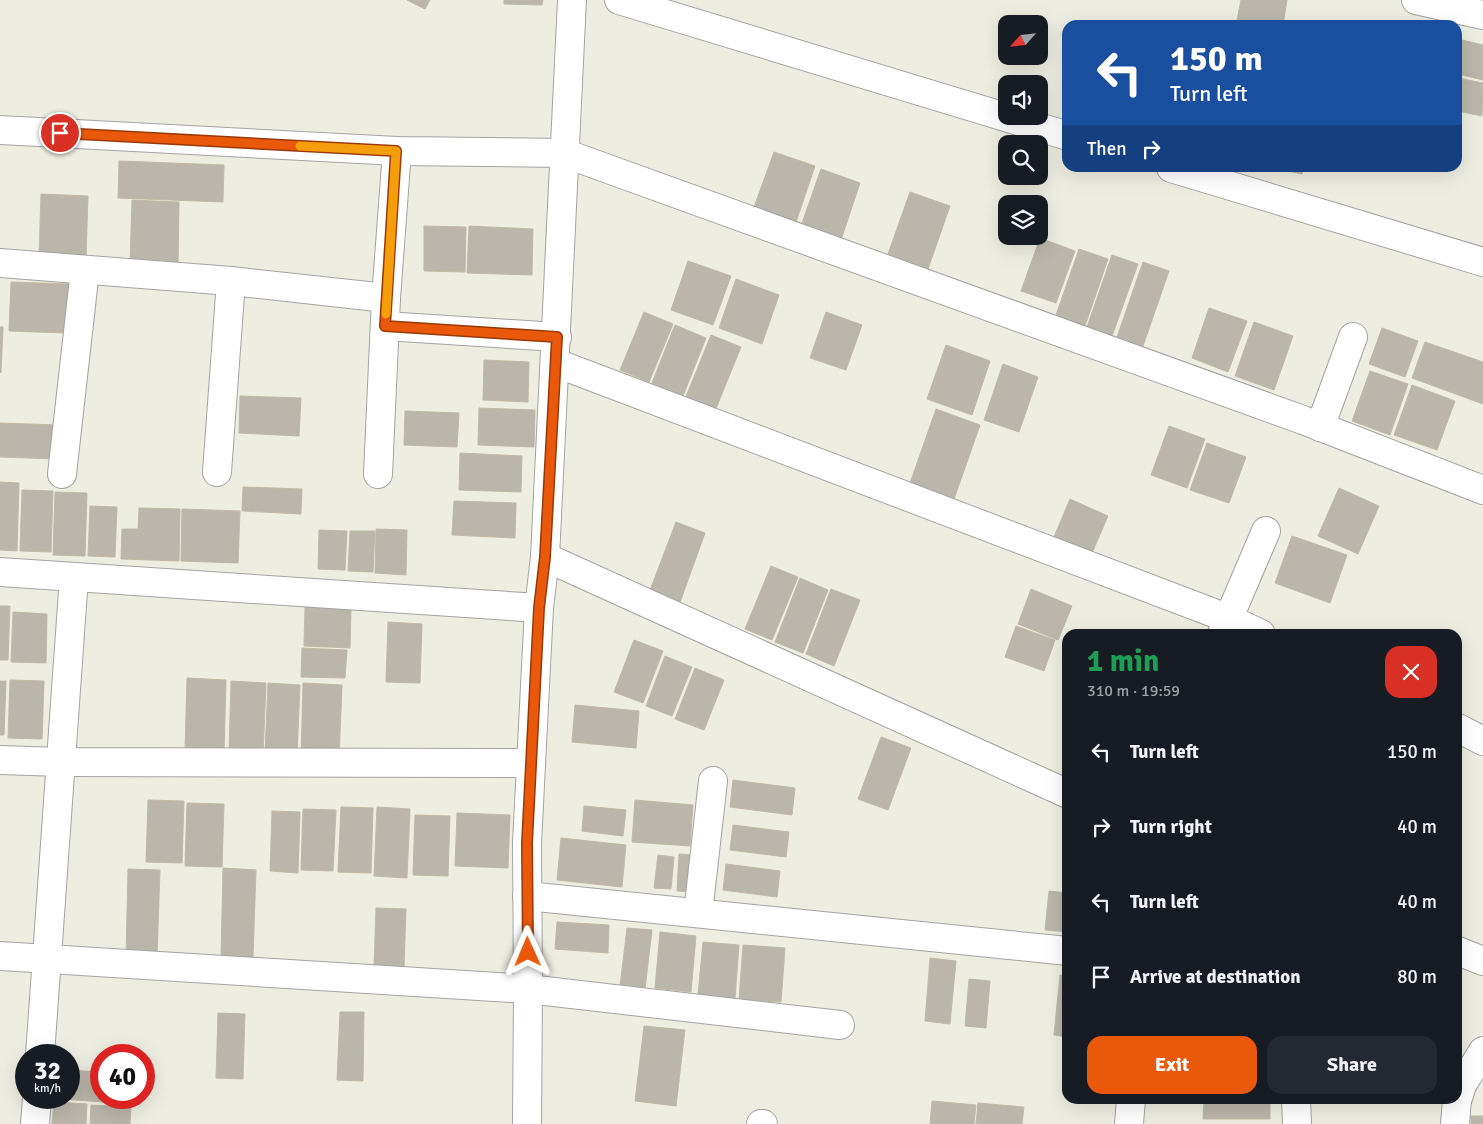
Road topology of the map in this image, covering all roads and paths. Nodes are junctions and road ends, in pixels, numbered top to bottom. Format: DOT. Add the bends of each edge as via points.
graph roads {
  1 [pos="572,0"];
  2 [pos="619,0"];
  3 [pos="1432,2"];
  4 [pos="1483,15"];
  5 [pos="0,130"];
  6 [pos="1062,134"];
  7 [pos="396,151"];
  8 [pos="564,153"];
  9 [pos="1184,172"];
  10 [pos="1483,262"];
  11 [pos="0,263"];
  12 [pos="85,270"];
  13 [pos="231,281"];
  14 [pos="386,298"];
  15 [pos="385,326"];
  16 [pos="1353,337"];
  17 [pos="556,350"];
  18 [pos="1320,427"];
  19 [pos="217,472"];
  20 [pos="62,474"];
  21 [pos="378,474"];
  22 [pos="1483,490"];
  23 [pos="1266,531"];
  24 [pos="545,557"];
  25 [pos="0,572"];
  26 [pos="74,577"];
  27 [pos="539,608"];
  28 [pos="1225,626"];
  29 [pos="1238,629"];
  30 [pos="1462,730"];
  31 [pos="1483,741"];
  32 [pos="0,760"];
  33 [pos="61,762"];
  34 [pos="531,763"];
  35 [pos="713,782"];
  36 [pos="1062,791"];
  37 [pos="527,896"];
  38 [pos="698,913"];
  39 [pos="1062,950"];
  40 [pos="1462,953"];
  41 [pos="0,956"];
  42 [pos="48,959"];
  43 [pos="1483,961"];
  44 [pos="528,989"];
  45 [pos="840,1025"];
  46 [pos="41,1044"];
  47 [pos="1483,1051"];
  48 [pos="1462,1085"];
  49 [pos="1130,1104"];
  50 [pos="1296,1104"];
  51 [pos="1457,1104"];
  52 [pos="36,1109"];
  53 [pos="35,1124"];
  54 [pos="527,1124"];
  55 [pos="1128,1124"];
  56 [pos="1297,1124"];
  57 [pos="1455,1124"];
  1 -- 8 [label="street"];
  2 -- 6 [label="street"];
  3 -- 4 [label="street"];
  5 -- 7 [label="street"];
  7 -- 8 [label="street"];
  7 -- 14 [label="street"];
  8 -- 17 [label="street"];
  8 -- 18 [label="street"];
  9 -- 10 [label="street"];
  11 -- 12 [label="street"];
  12 -- 13 [label="street"];
  12 -- 20 [label="street"];
  13 -- 14 [label="street"];
  13 -- 19 [label="street"];
  14 -- 15 [label="street"];
  15 -- 17 [label="street"];
  15 -- 21 [label="street"];
  16 -- 18 [label="street"];
  17 -- 24 [label="street"];
  17 -- 28 [label="street"];
  18 -- 22 [label="street"];
  23 -- 28 [label="street"];
  24 -- 27 [label="street"];
  24 -- 36 [label="street"];
  25 -- 26 [label="street"];
  26 -- 27 [label="street"];
  26 -- 33 [label="street"];
  27 -- 34 [label="street"];
  28 -- 29 [label="street"];
  30 -- 31 [label="street"];
  32 -- 33 [label="street"];
  33 -- 34 [label="street"];
  33 -- 42 [label="street"];
  34 -- 37 [label="street"];
  35 -- 38 [label="street"];
  37 -- 38 [label="street"];
  37 -- 44 [label="street"];
  38 -- 39 [label="street"];
  40 -- 43 [label="street"];
  41 -- 42 [label="street"];
  42 -- 44 [label="street"];
  42 -- 46 [label="street"];
  44 -- 45 [label="street"];
  44 -- 54 [label="street"];
  47 -- 48 [label="street"];
  49 -- 55 [label="street"];
  50 -- 56 [label="street"];
  51 -- 57 [label="street"];
  52 -- 53 [label="street"];
}
